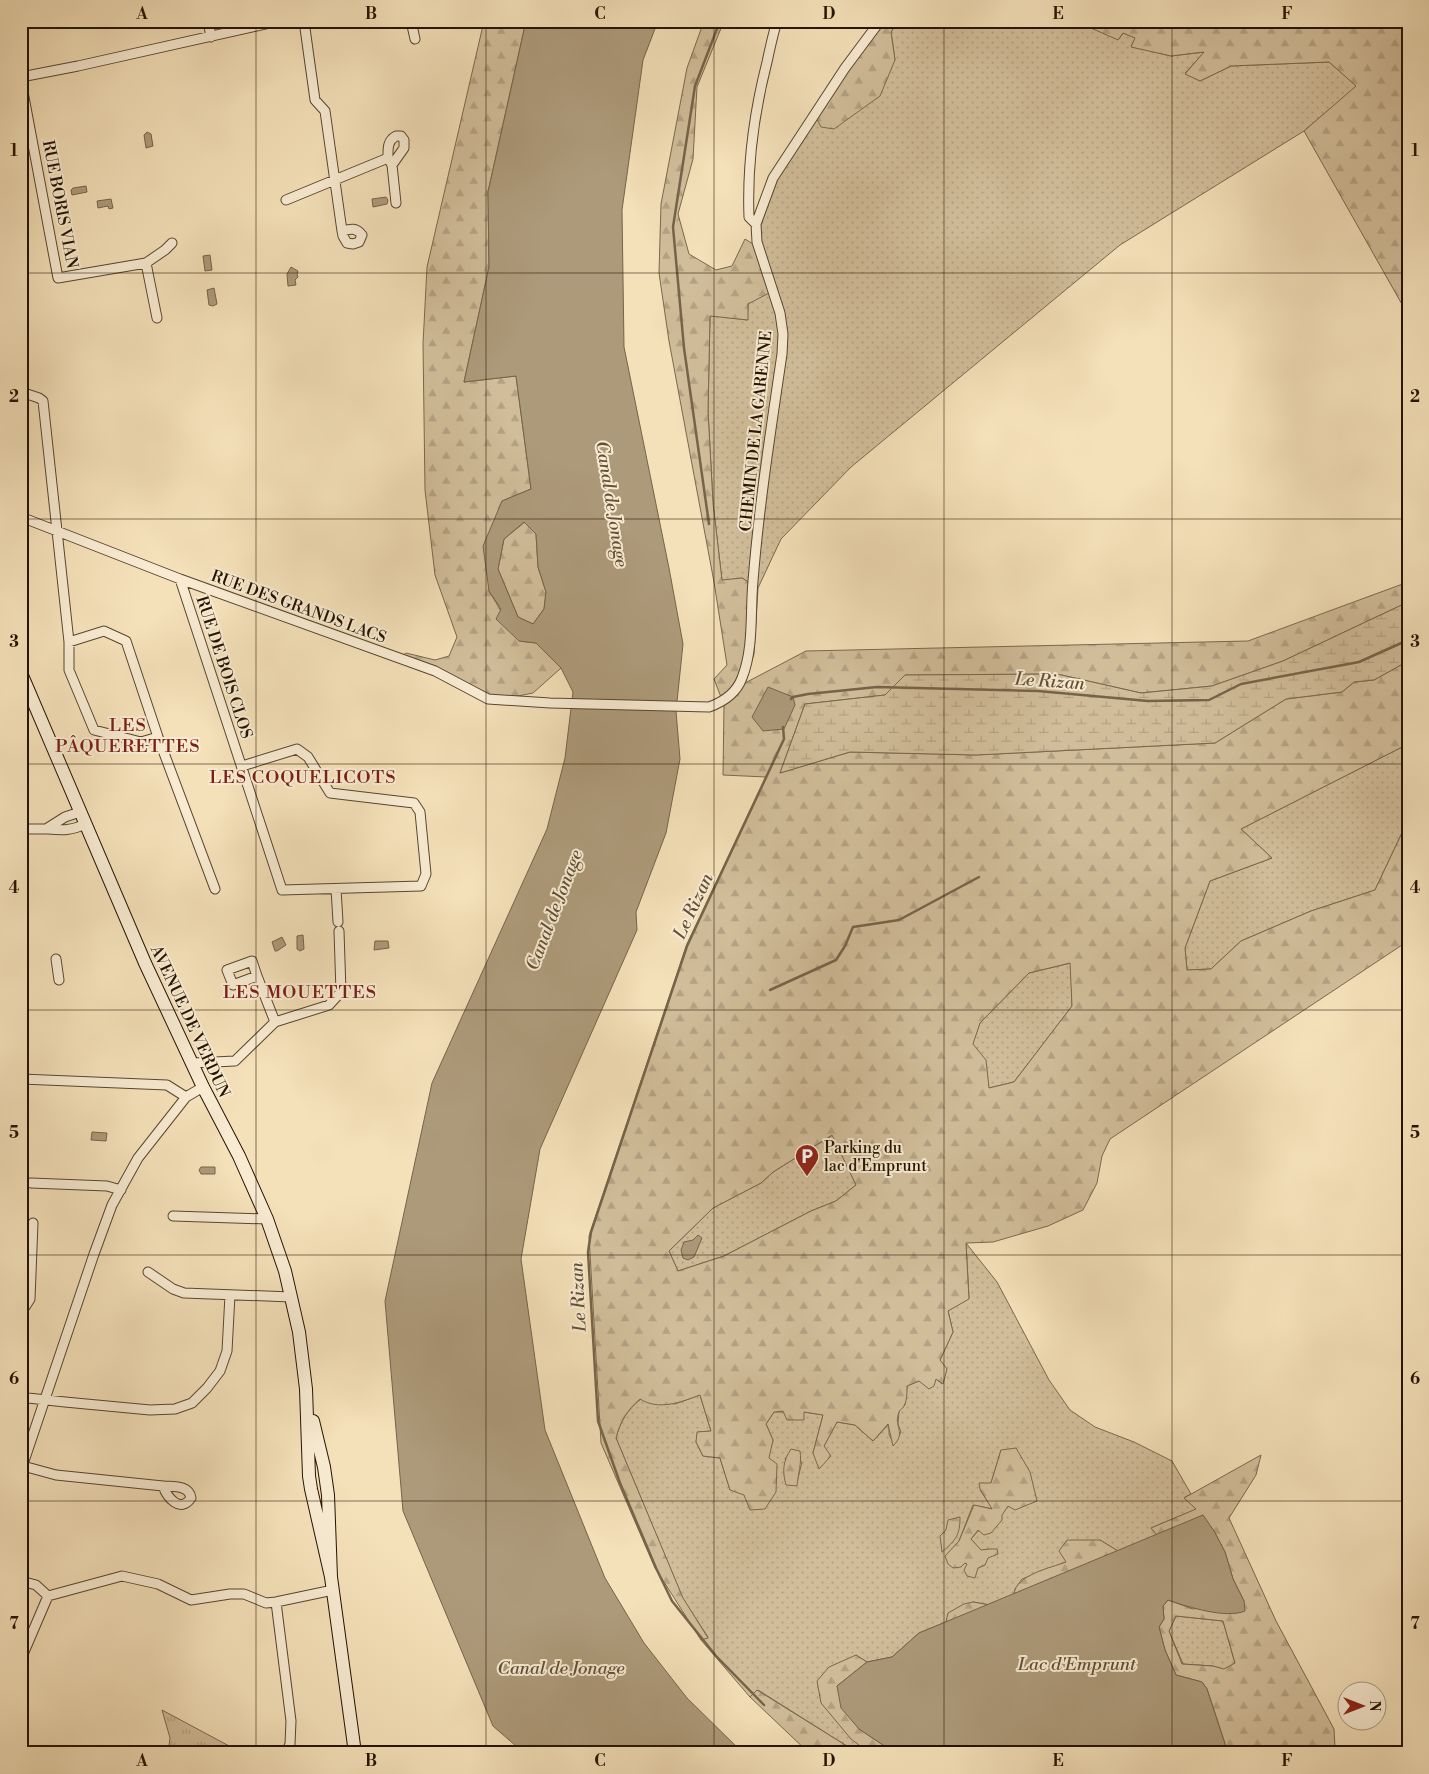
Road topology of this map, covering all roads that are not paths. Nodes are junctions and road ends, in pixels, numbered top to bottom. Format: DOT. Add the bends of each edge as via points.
graph roads {
  1 [pos="208,21"];
  2 [pos="279,21"];
  3 [pos="304,21"];
  4 [pos="411,21"];
  5 [pos="777,21"];
  6 [pos="880,21"];
  7 [pos="211,37"];
  8 [pos="415,39"];
  9 [pos="21,77"];
  10 [pos="21,81"];
  11 [pos="335,181"];
  12 [pos="286,200"];
  13 [pos="396,203"];
  14 [pos="756,224"];
  15 [pos="342,231"];
  16 [pos="172,243"];
  17 [pos="146,263"];
  18 [pos="158,318"];
  19 [pos="21,392"];
  20 [pos="21,517"];
  21 [pos="57,530"];
  22 [pos="180,579"];
  23 [pos="68,642"];
  24 [pos="21,673"];
  25 [pos="569,703"];
  26 [pos="158,737"];
  27 [pos="242,766"];
  28 [pos="80,812"];
  29 [pos="85,824"];
  30 [pos="21,829"];
  31 [pos="46,829"];
  32 [pos="215,889"];
  33 [pos="336,889"];
  34 [pos="56,959"];
  35 [pos="257,976"];
  36 [pos="59,980"];
  37 [pos="275,1022"];
  38 [pos="193,1063"];
  39 [pos="21,1079"];
  40 [pos="203,1087"];
  41 [pos="186,1097"];
  42 [pos="31,1183"];
  43 [pos="121,1190"];
  44 [pos="173,1216"];
  45 [pos="266,1219"];
  46 [pos="33,1222"];
  47 [pos="148,1272"];
  48 [pos="230,1295"];
  49 [pos="291,1297"];
  50 [pos="21,1313"];
  51 [pos="21,1395"];
  52 [pos="45,1399"];
  53 [pos="22,1468"];
  54 [pos="162,1486"];
  55 [pos="21,1581"];
  56 [pos="332,1584"];
  57 [pos="48,1596"];
  58 [pos="276,1602"];
  59 [pos="21,1659"];
  60 [pos="286,1753"];
  61 [pos="355,1753"];
  1 -- 7 [label="street"];
  2 -- 7 [label="street"];
  3 -- 11 [label="street" via="315,100 325,111"];
  4 -- 8 [label="street"];
  5 -- 14 [label="street" via="761,84 751,144 748,217"];
  6 -- 14 [label="street, CHEMIN DE LA GARENNE" via="773,178"];
  7 -- 9 [label="street"];
  10 -- 17 [label="street, RUE BORIS VIAN" via="58,278"];
  11 -- 12 [label="street"];
  11 -- 13 [label="street" via="390,161"];
  11 -- 15 [label="street"];
  14 -- 25 [label="street, CHEMIN DE LA GARENNE" via="757,242 780,313 783,334 752,580 749,654 741,680 731,695 709,707"];
  16 -- 17 [label="street, RUE BORIS VIAN"];
  17 -- 18 [label="street"];
  19 -- 21 [label="street" via="43,401"];
  20 -- 21 [label="street, RUE DES GRANDS LACS"];
  21 -- 22 [label="street, RUE DES GRANDS LACS"];
  21 -- 23 [label="street"];
  22 -- 25 [label="street, RUE DES GRANDS LACS" via="435,671 488,699"];
  22 -- 27 [label="street, RUE DE BOIS CLOS"];
  23 -- 26 [label="street" via="68,670 94,730 141,742"];
  23 -- 26 [label="street" via="104,631 126,641"];
  24 -- 28 [label="main road, AVENUE DE VERDUN"];
  26 -- 32 [label="street"];
  27 -- 33 [label="street, RUE DE BOIS CLOS" via="282,890"];
  27 -- 33 [label="street, RUE DE BOIS CLOS" via="297,749 308,757 330,793 414,803 420,812 426,874 421,886"];
  28 -- 29 [label="main road, AVENUE DE VERDUN"];
  28 -- 31 [label="street"];
  29 -- 31 [label="street" via="77,829"];
  29 -- 38 [label="main road, AVENUE DE VERDUN" via="145,963"];
  30 -- 31 [label="street"];
  33 -- 37 [label="street" via="341,992 329,1005"];
  34 -- 36 [label="street"];
  35 -- 37 [label="street"];
  37 -- 38 [label="street" via="235,1062"];
  38 -- 40 [label="main road, AVENUE DE VERDUN"];
  39 -- 41 [label="street" via="168,1085"];
  40 -- 41 [label="street"];
  40 -- 45 [label="main road, AVENUE DE VERDUN"];
  41 -- 43 [label="street" via="138,1158"];
  42 -- 43 [label="street" via="107,1186"];
  43 -- 52 [label="street" via="94,1254"];
  44 -- 45 [label="street"];
  45 -- 49 [label="main road, AVENUE DE VERDUN"];
  46 -- 50 [label="street" via="30,1299"];
  47 -- 48 [label="street" via="184,1293"];
  48 -- 49 [label="street"];
  48 -- 52 [label="street" via="227,1351 220,1371 192,1403 175,1409 150,1410"];
  49 -- 56 [label="main road, AVENUE DE VERDUN" via="306,1389 324,1467"];
  51 -- 52 [label="street"];
  52 -- 53 [label="street"];
  53 -- 54 [label="street" via="56,1475"];
  55 -- 57 [label="street" via="36,1584"];
  56 -- 58 [label="street"];
  56 -- 61 [label="main road, AVENUE DE VERDUN"];
  57 -- 58 [label="street" via="122,1576 158,1584 190,1600 244,1594 266,1603"];
  57 -- 59 [label="street"];
  58 -- 60 [label="street" via="291,1721 290,1744"];
}
